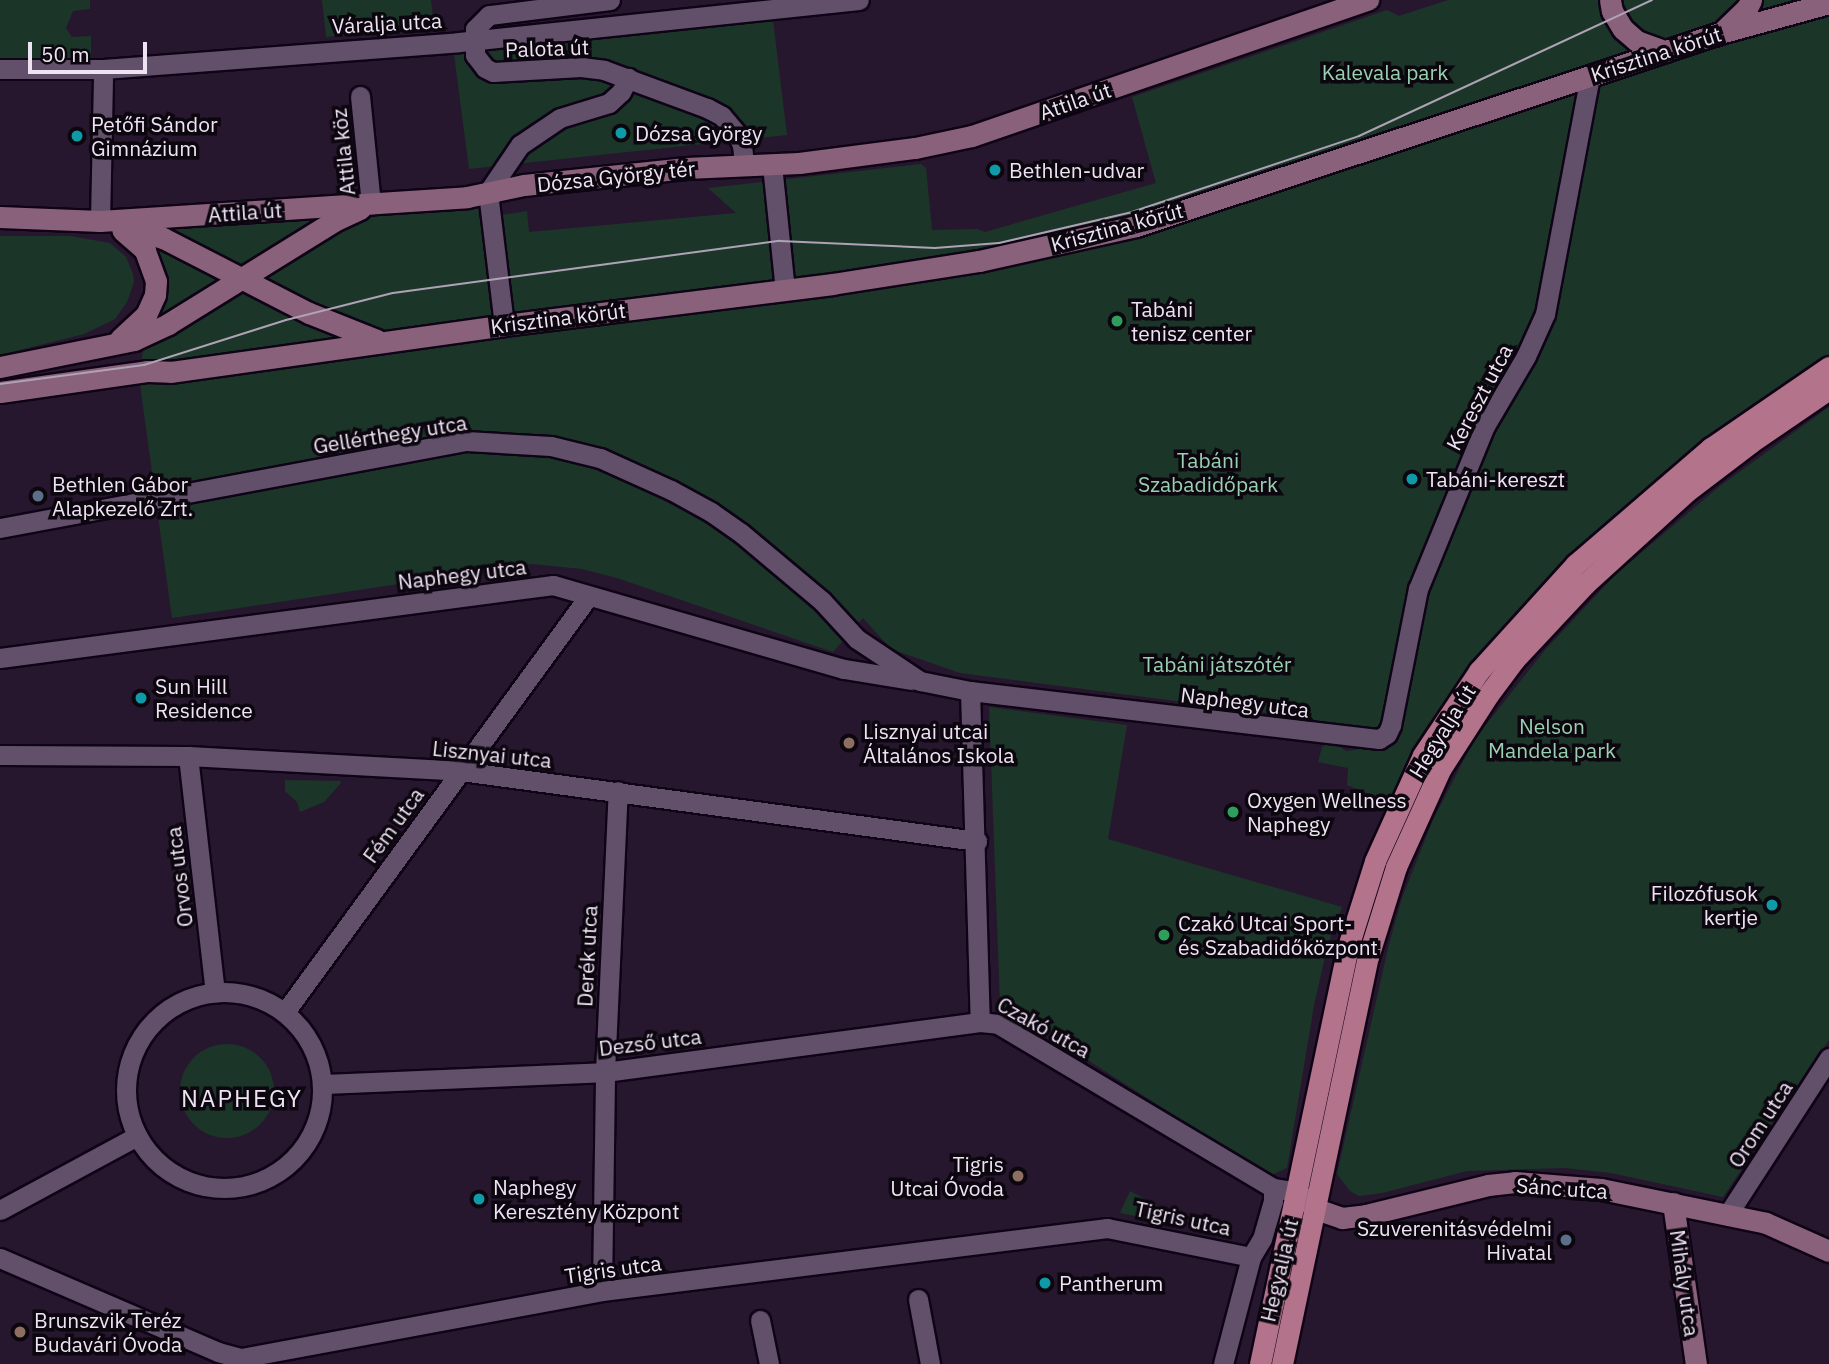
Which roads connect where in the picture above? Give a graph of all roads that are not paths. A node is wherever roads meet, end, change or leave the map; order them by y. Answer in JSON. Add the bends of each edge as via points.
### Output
{"nodes":[{"id":1,"x":610,"y":0,"type":"edge"},
{"id":2,"x":859,"y":0,"type":"edge"},
{"id":3,"x":1368,"y":0,"type":"edge"},
{"id":4,"x":1611,"y":0,"type":"edge"},
{"id":5,"x":1751,"y":0,"type":"edge"},
{"id":6,"x":1829,"y":3,"type":"edge"},
{"id":7,"x":1720,"y":33,"type":"junction"},
{"id":8,"x":474,"y":40,"type":"junction"},
{"id":9,"x":1665,"y":51,"type":"junction"},
{"id":10,"x":0,"y":69,"type":"edge"},
{"id":11,"x":1590,"y":76,"type":"junction"},
{"id":12,"x":628,"y":78,"type":"junction"},
{"id":13,"x":103,"y":79,"type":"dead end"},
{"id":14,"x":664,"y":91,"type":"junction"},
{"id":15,"x":360,"y":96,"type":"dead end"},
{"id":16,"x":609,"y":103,"type":"junction"},
{"id":17,"x":744,"y":165,"type":"junction"},
{"id":18,"x":772,"y":165,"type":"junction"},
{"id":19,"x":488,"y":192,"type":"junction"},
{"id":20,"x":371,"y":204,"type":"junction"},
{"id":21,"x":0,"y":217,"type":"edge"},
{"id":22,"x":100,"y":221,"type":"junction"},
{"id":23,"x":242,"y":279,"type":"junction"},
{"id":24,"x":785,"y":290,"type":"junction"},
{"id":25,"x":504,"y":324,"type":"junction"},
{"id":26,"x":379,"y":341,"type":"junction"},
{"id":27,"x":116,"y":344,"type":"junction"},
{"id":28,"x":0,"y":367,"type":"edge"},
{"id":29,"x":1829,"y":367,"type":"edge"},
{"id":30,"x":1829,"y":389,"type":"edge"},
{"id":31,"x":0,"y":392,"type":"edge"},
{"id":32,"x":0,"y":528,"type":"edge"},
{"id":33,"x":588,"y":597,"type":"junction"},
{"id":34,"x":0,"y":657,"type":"edge"},
{"id":35,"x":920,"y":681,"type":"junction"},
{"id":36,"x":970,"y":691,"type":"junction"},
{"id":37,"x":1387,"y":734,"type":"joint"},
{"id":38,"x":0,"y":755,"type":"edge"},
{"id":39,"x":188,"y":756,"type":"junction"},
{"id":40,"x":461,"y":771,"type":"junction"},
{"id":41,"x":618,"y":791,"type":"junction"},
{"id":42,"x":977,"y":841,"type":"junction"},
{"id":43,"x":215,"y":992,"type":"junction"},
{"id":44,"x":285,"y":1012,"type":"junction"},
{"id":45,"x":980,"y":1022,"type":"junction"},
{"id":46,"x":1829,"y":1058,"type":"edge"},
{"id":47,"x":605,"y":1072,"type":"junction"},
{"id":48,"x":322,"y":1084,"type":"junction"},
{"id":49,"x":137,"y":1136,"type":"junction"},
{"id":50,"x":1273,"y":1188,"type":"junction"},
{"id":51,"x":1297,"y":1192,"type":"junction"},
{"id":52,"x":1673,"y":1203,"type":"junction"},
{"id":53,"x":1316,"y":1209,"type":"junction"},
{"id":54,"x":0,"y":1210,"type":"edge"},
{"id":55,"x":1728,"y":1214,"type":"junction"},
{"id":56,"x":1829,"y":1251,"type":"edge"},
{"id":57,"x":1251,"y":1257,"type":"junction"},
{"id":58,"x":0,"y":1258,"type":"edge"},
{"id":59,"x":602,"y":1292,"type":"junction"},
{"id":60,"x":918,"y":1299,"type":"dead end"},
{"id":61,"x":760,"y":1320,"type":"dead end"},
{"id":62,"x":769,"y":1364,"type":"edge"},
{"id":63,"x":930,"y":1364,"type":"edge"},
{"id":64,"x":1223,"y":1364,"type":"edge"},
{"id":65,"x":1260,"y":1364,"type":"edge"},
{"id":66,"x":1282,"y":1364,"type":"edge"},
{"id":67,"x":1696,"y":1364,"type":"edge"}],
"edges":[{"from":1,"to":8,"type":"street","name":"Palota út","via":[[501,11],[480,22]]},
{"from":2,"to":8,"type":"street","name":"Váralja utca"},
{"from":3,"to":18,"type":"main road","name":"Attila út","via":[[972,136],[915,148]]},
{"from":4,"to":9,"type":"main road","via":[[1623,29],[1637,41]]},
{"from":5,"to":7,"type":"main road"},
{"from":6,"to":7,"type":"main road","name":"Krisztina körút"},
{"from":7,"to":9,"type":"main road","name":"Krisztina körút"},
{"from":8,"to":10,"type":"street","name":"Váralja utca","via":[[103,69]]},
{"from":8,"to":12,"type":"street","name":"Palota út","via":[[479,63],[493,72],[581,67]]},
{"from":9,"to":11,"type":"main road","name":"Krisztina körút"},
{"from":11,"to":24,"type":"main road","name":"Krisztina körút","via":[[1136,226],[979,261]]},
{"from":11,"to":37,"type":"street","name":"Kereszt utca","via":[[1545,314],[1527,356],[1485,426],[1418,589]]},
{"from":12,"to":14,"type":"street"},
{"from":12,"to":16,"type":"street"},
{"from":13,"to":22,"type":"street"},
{"from":14,"to":16,"type":"street","name":"Dózsa György tér"},
{"from":14,"to":17,"type":"street","via":[[722,116],[742,145]]},
{"from":15,"to":20,"type":"street","name":"Attila köz"},
{"from":16,"to":19,"type":"street","name":"Dózsa György tér","via":[[540,129],[520,145]]},
{"from":17,"to":18,"type":"main road","name":"Dózsa György tér"},
{"from":17,"to":19,"type":"main road","name":"Dózsa György tér","via":[[672,169]]},
{"from":18,"to":24,"type":"street"},
{"from":19,"to":20,"type":"main road","name":"Attila út"},
{"from":19,"to":25,"type":"street"},
{"from":20,"to":22,"type":"main road","name":"Attila út"},
{"from":20,"to":23,"type":"main road","via":[[334,221]]},
{"from":21,"to":22,"type":"main road","name":"Attila út"},
{"from":22,"to":23,"type":"main road","name":"Krisztina körút","via":[[163,238]]},
{"from":22,"to":27,"type":"main road","via":[[137,240],[150,259],[156,281],[146,316]]},
{"from":23,"to":26,"type":"main road","name":"Krisztina körút"},
{"from":23,"to":27,"type":"main road","via":[[168,324]]},
{"from":24,"to":25,"type":"main road","name":"Krisztina körút"},
{"from":25,"to":26,"type":"main road","name":"Krisztina körút"},
{"from":26,"to":31,"type":"main road","name":"Krisztina körút"},
{"from":27,"to":28,"type":"main road"},
{"from":29,"to":51,"type":"main road","name":"Hegyalja út","via":[[1711,448],[1614,528],[1504,640],[1450,713],[1398,806],[1359,905]]},
{"from":30,"to":53,"type":"main road","name":"Hegyalja út","via":[[1720,466],[1622,548],[1514,660],[1464,730],[1418,815],[1381,911]]},
{"from":32,"to":35,"type":"street","name":"Gellérthegy utca","via":[[467,441],[551,446],[600,458],[711,512],[812,592],[857,639]]},
{"from":33,"to":34,"type":"street","name":"Naphegy utca","via":[[553,585]]},
{"from":33,"to":35,"type":"street","name":"Naphegy utca","via":[[845,669]]},
{"from":33,"to":40,"type":"street","name":"Fém utca"},
{"from":35,"to":36,"type":"street","name":"Gellérthegy utca"},
{"from":36,"to":37,"type":"street","name":"Naphegy utca","via":[[1370,740]]},
{"from":36,"to":42,"type":"street","name":"Czakó utca"},
{"from":38,"to":39,"type":"street","name":"Lisznyai utca"},
{"from":39,"to":40,"type":"street","name":"Lisznyai utca"},
{"from":39,"to":43,"type":"street","name":"Orvos utca"},
{"from":40,"to":41,"type":"street","name":"Lisznyai utca"},
{"from":40,"to":44,"type":"street","name":"Fém utca"},
{"from":41,"to":42,"type":"street","name":"Lisznyai utca"},
{"from":41,"to":47,"type":"street","name":"Derék utca"},
{"from":42,"to":45,"type":"street","name":"Czakó utca"},
{"from":43,"to":44,"type":"street","via":[[252,995]]},
{"from":43,"to":49,"type":"street","via":[[172,1007],[138,1041],[126,1079],[126,1098]]},
{"from":44,"to":48,"type":"street","via":[[315,1052]]},
{"from":45,"to":47,"type":"street","name":"Dezső utca"},
{"from":45,"to":50,"type":"street","name":"Czakó utca","via":[[998,1024]]},
{"from":46,"to":55,"type":"street","name":"Orom utca"},
{"from":47,"to":48,"type":"street","name":"Dezső utca"},
{"from":47,"to":59,"type":"street","name":"Derék utca"},
{"from":48,"to":49,"type":"street","via":[[320,1109],[305,1143],[280,1170],[257,1182],[233,1188],[195,1184],[161,1166]]},
{"from":49,"to":54,"type":"street"},
{"from":50,"to":51,"type":"street","name":"Czakó utca"},
{"from":50,"to":57,"type":"street","via":[[1262,1239]]},
{"from":51,"to":53,"type":"main road","name":"Sánc utca"},
{"from":51,"to":65,"type":"main road","name":"Hegyalja út"},
{"from":52,"to":53,"type":"main road","name":"Sánc utca","via":[[1601,1189],[1515,1182],[1366,1215],[1332,1217]]},
{"from":52,"to":55,"type":"main road","name":"Sánc utca"},
{"from":52,"to":67,"type":"main road","name":"Mihály utca"},
{"from":53,"to":66,"type":"main road","name":"Hegyalja út"},
{"from":55,"to":56,"type":"main road","name":"Sánc utca","via":[[1788,1230]]},
{"from":57,"to":59,"type":"street","name":"Tigris utca","via":[[1107,1228]]},
{"from":57,"to":64,"type":"street"},
{"from":58,"to":59,"type":"street","name":"Tigris utca","via":[[241,1358]]},
{"from":60,"to":63,"type":"street"},
{"from":61,"to":62,"type":"street"}]}
